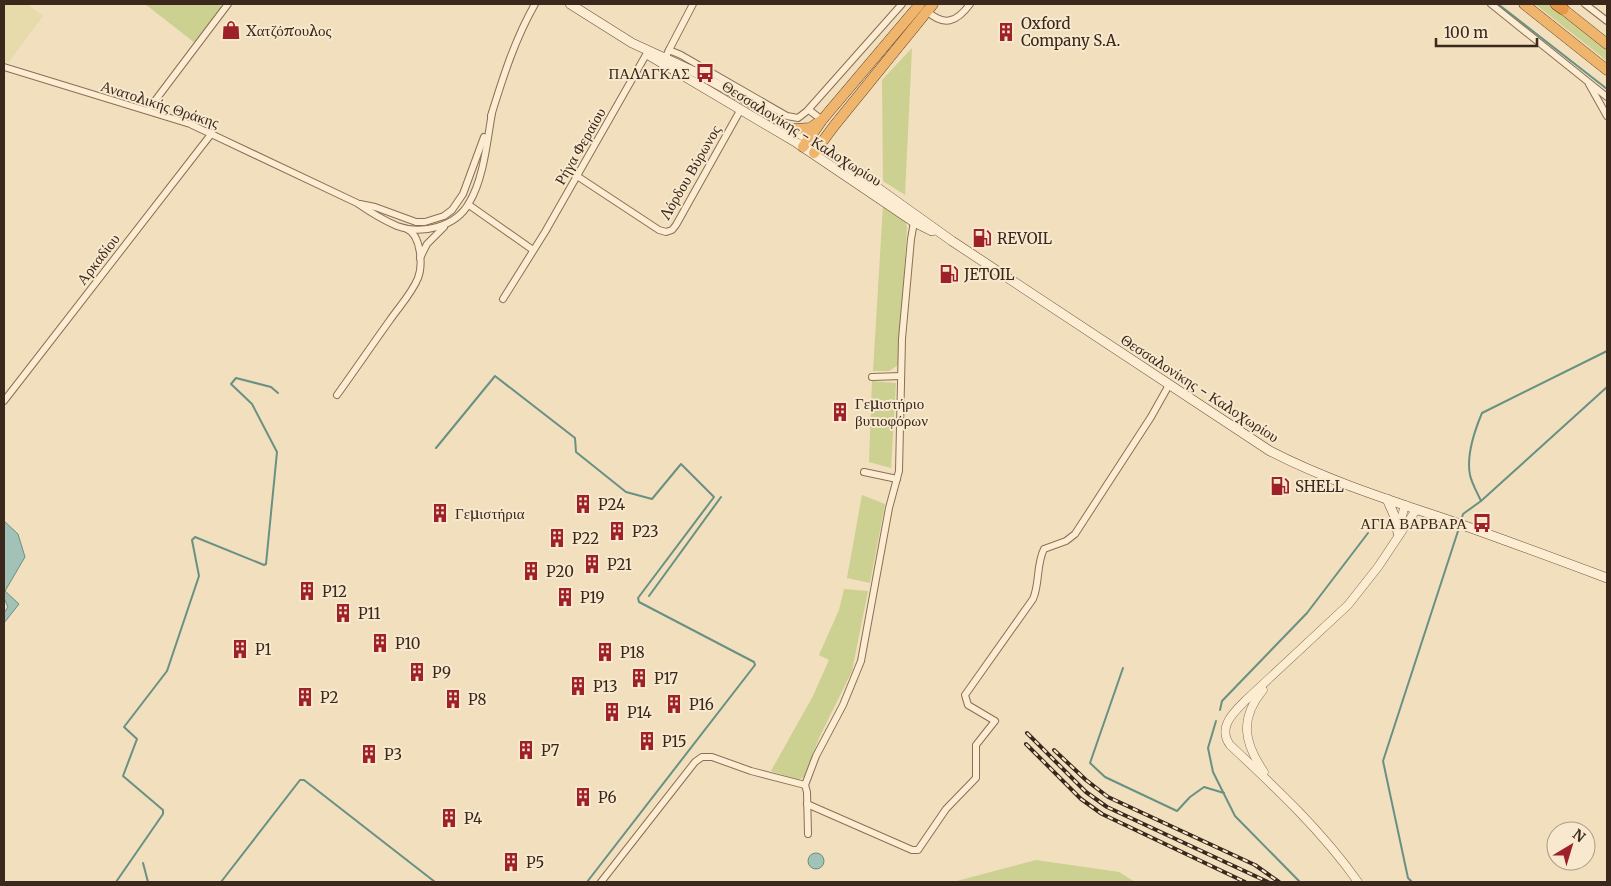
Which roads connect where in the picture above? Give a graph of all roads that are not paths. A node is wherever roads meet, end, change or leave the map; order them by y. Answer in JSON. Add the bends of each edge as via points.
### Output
{"nodes":[{"id":1,"x":228,"y":4,"type":"edge"},
{"id":2,"x":535,"y":4,"type":"edge"},
{"id":3,"x":570,"y":4,"type":"edge"},
{"id":4,"x":693,"y":4,"type":"edge"},
{"id":5,"x":902,"y":4,"type":"edge"},
{"id":6,"x":970,"y":4,"type":"edge"},
{"id":7,"x":1491,"y":4,"type":"edge"},
{"id":8,"x":1524,"y":4,"type":"edge"},
{"id":9,"x":1585,"y":4,"type":"edge"},
{"id":10,"x":927,"y":6,"type":"edge"},
{"id":11,"x":1559,"y":6,"type":"edge"},
{"id":12,"x":1607,"y":21,"type":"edge"},
{"id":13,"x":1607,"y":44,"type":"edge"},
{"id":14,"x":638,"y":46,"type":"junction"},
{"id":15,"x":647,"y":53,"type":"junction"},
{"id":16,"x":666,"y":57,"type":"junction"},
{"id":17,"x":4,"y":67,"type":"edge"},
{"id":18,"x":1607,"y":70,"type":"edge"},
{"id":19,"x":1588,"y":81,"type":"junction"},
{"id":20,"x":1607,"y":96,"type":"edge"},
{"id":21,"x":741,"y":109,"type":"junction"},
{"id":22,"x":148,"y":110,"type":"junction"},
{"id":23,"x":809,"y":110,"type":"junction"},
{"id":24,"x":492,"y":113,"type":"junction"},
{"id":25,"x":1607,"y":116,"type":"edge"},
{"id":26,"x":822,"y":120,"type":"junction"},
{"id":27,"x":794,"y":129,"type":"junction"},
{"id":28,"x":212,"y":133,"type":"junction"},
{"id":29,"x":806,"y":143,"type":"junction"},
{"id":30,"x":816,"y":149,"type":"junction"},
{"id":31,"x":577,"y":176,"type":"junction"},
{"id":32,"x":357,"y":203,"type":"junction"},
{"id":33,"x":469,"y":205,"type":"junction"},
{"id":34,"x":432,"y":220,"type":"junction"},
{"id":35,"x":911,"y":220,"type":"junction"},
{"id":36,"x":416,"y":222,"type":"junction"},
{"id":37,"x":449,"y":223,"type":"junction"},
{"id":38,"x":399,"y":226,"type":"junction"},
{"id":39,"x":423,"y":229,"type":"junction"},
{"id":40,"x":952,"y":241,"type":"junction"},
{"id":41,"x":418,"y":244,"type":"junction"},
{"id":42,"x":427,"y":244,"type":"junction"},
{"id":43,"x":533,"y":250,"type":"junction"},
{"id":44,"x":419,"y":260,"type":"junction"},
{"id":45,"x":503,"y":299,"type":"dead end"},
{"id":46,"x":901,"y":376,"type":"junction"},
{"id":47,"x":872,"y":377,"type":"dead end"},
{"id":48,"x":1169,"y":385,"type":"junction"},
{"id":49,"x":337,"y":395,"type":"dead end"},
{"id":50,"x":4,"y":402,"type":"edge"},
{"id":51,"x":864,"y":472,"type":"dead end"},
{"id":52,"x":897,"y":479,"type":"junction"},
{"id":53,"x":1387,"y":499,"type":"junction"},
{"id":54,"x":1405,"y":505,"type":"junction"},
{"id":55,"x":1416,"y":510,"type":"junction"},
{"id":56,"x":1397,"y":536,"type":"junction"},
{"id":57,"x":1607,"y":578,"type":"edge"},
{"id":58,"x":1271,"y":677,"type":"junction"},
{"id":59,"x":805,"y":785,"type":"junction"},
{"id":60,"x":1274,"y":786,"type":"junction"},
{"id":61,"x":807,"y":804,"type":"junction"},
{"id":62,"x":808,"y":834,"type":"dead end"},
{"id":63,"x":601,"y":882,"type":"edge"},
{"id":64,"x":1358,"y":882,"type":"edge"}],
"edges":[{"from":1,"to":22,"type":"street"},
{"from":2,"to":24,"type":"street","name":"Ανατολικής Θράκης","via":[[507,65]]},
{"from":3,"to":14,"type":"main road"},
{"from":4,"to":16,"type":"street"},
{"from":5,"to":23,"type":"street"},
{"from":6,"to":10,"type":"street","via":[[961,15],[947,21],[941,21]]},
{"from":7,"to":19,"type":"street"},
{"from":8,"to":18,"type":"highway"},
{"from":9,"to":12,"type":"street"},
{"from":10,"to":26,"type":"highway"},
{"from":10,"to":30,"type":"highway"},
{"from":11,"to":13,"type":"highway"},
{"from":14,"to":15,"type":"main road","name":"Θεσσαλονίκης - Καλοχωρίου"},
{"from":14,"to":16,"type":"main road"},
{"from":15,"to":16,"type":"main road","name":"Θεσσαλονίκης - Καλοχωρίου"},
{"from":15,"to":31,"type":"street","name":"Ρήγα Φεραίου"},
{"from":16,"to":21,"type":"main road","name":"Θεσσαλονίκης - Καλοχωρίου"},
{"from":16,"to":23,"type":"street","via":[[725,79],[787,116],[798,118]]},
{"from":16,"to":27,"type":"main road","name":"Θεσσαλονίκης - Καλοχωρίου"},
{"from":17,"to":22,"type":"street","name":"Ανατολικής Θράκης"},
{"from":19,"to":20,"type":"street"},
{"from":19,"to":25,"type":"street"},
{"from":21,"to":29,"type":"main road","name":"Θεσσαλονίκης - Καλοχωρίου"},
{"from":21,"to":31,"type":"street","name":"Λόρδου Βύρωνος","via":[[672,230],[666,232]]},
{"from":22,"to":28,"type":"street","name":"Ανατολικής Θράκης"},
{"from":23,"to":26,"type":"street"},
{"from":24,"to":33,"type":"street","name":"Ανατολικής Θράκης","via":[[477,187]]},
{"from":24,"to":34,"type":"street","name":"Ανατολικής Θράκης","via":[[463,194],[452,210]]},
{"from":26,"to":27,"type":"highway","via":[[810,128]]},
{"from":26,"to":29,"type":"highway"},
{"from":27,"to":29,"type":"main road","name":"Θεσσαλονίκης - Καλοχωρίου"},
{"from":28,"to":32,"type":"street","name":"Ανατολικής Θράκης"},
{"from":28,"to":50,"type":"street","name":"Αρκαδίου"},
{"from":29,"to":30,"type":"main road","name":"Θεσσαλονίκης - Καλοχωρίου"},
{"from":30,"to":35,"type":"main road","name":"Θεσσαλονίκης - Καλοχωρίου"},
{"from":30,"to":40,"type":"main road","name":"Θεσσαλονίκης - Καλοχωρίου","via":[[882,190]]},
{"from":31,"to":43,"type":"street","name":"Ρήγα Φεραίου"},
{"from":32,"to":36,"type":"street","name":"Ανατολικής Θράκης"},
{"from":32,"to":38,"type":"street","name":"Ανατολικής Θράκης"},
{"from":33,"to":37,"type":"street","name":"Ανατολικής Θράκης"},
{"from":33,"to":43,"type":"street"},
{"from":34,"to":36,"type":"street","name":"Ανατολικής Θράκης"},
{"from":34,"to":39,"type":"street"},
{"from":35,"to":40,"type":"main road","name":"Θεσσαλονίκης - Καλοχωρίου"},
{"from":35,"to":46,"type":"street"},
{"from":36,"to":39,"type":"street"},
{"from":37,"to":39,"type":"street","name":"Ανατολικής Θράκης"},
{"from":37,"to":42,"type":"street"},
{"from":38,"to":39,"type":"street","name":"Ανατολικής Θράκης"},
{"from":38,"to":41,"type":"street","via":[[410,230]]},
{"from":39,"to":41,"type":"street"},
{"from":39,"to":42,"type":"street"},
{"from":40,"to":48,"type":"main road","name":"Θεσσαλονίκης - Καλοχωρίου"},
{"from":41,"to":44,"type":"street"},
{"from":42,"to":44,"type":"street"},
{"from":43,"to":45,"type":"street","name":"Ρήγα Φεραίου"},
{"from":44,"to":49,"type":"street","via":[[418,277],[413,286]]},
{"from":46,"to":47,"type":"street"},
{"from":46,"to":52,"type":"street"},
{"from":48,"to":53,"type":"main road","name":"Θεσσαλονίκης - Καλοχωρίου","via":[[1270,451]]},
{"from":48,"to":61,"type":"street","via":[[1075,534],[1044,549],[1040,556],[1038,589],[1033,599],[965,695],[968,705],[994,721],[976,745],[976,778],[946,809],[918,850]]},
{"from":51,"to":52,"type":"street"},
{"from":52,"to":59,"type":"street","via":[[861,661]]},
{"from":53,"to":54,"type":"main road","name":"Θεσσαλονίκης - Καλοχωρίου"},
{"from":53,"to":56,"type":"main road","via":[[1396,517]]},
{"from":54,"to":55,"type":"main road","name":"Θεσσαλονίκης - Καλοχωρίου"},
{"from":54,"to":56,"type":"street"},
{"from":55,"to":56,"type":"street"},
{"from":55,"to":57,"type":"main road","name":"Θεσσαλονίκης - Καλοχωρίου"},
{"from":56,"to":58,"type":"street","via":[[1348,605]]},
{"from":58,"to":60,"type":"street","via":[[1251,708],[1247,734],[1255,756]]},
{"from":58,"to":60,"type":"street","via":[[1231,716],[1225,735],[1230,745]]},
{"from":59,"to":61,"type":"street"},
{"from":59,"to":63,"type":"street","via":[[712,757],[702,757]]},
{"from":60,"to":64,"type":"street","via":[[1324,838]]},
{"from":61,"to":62,"type":"street"}]}
